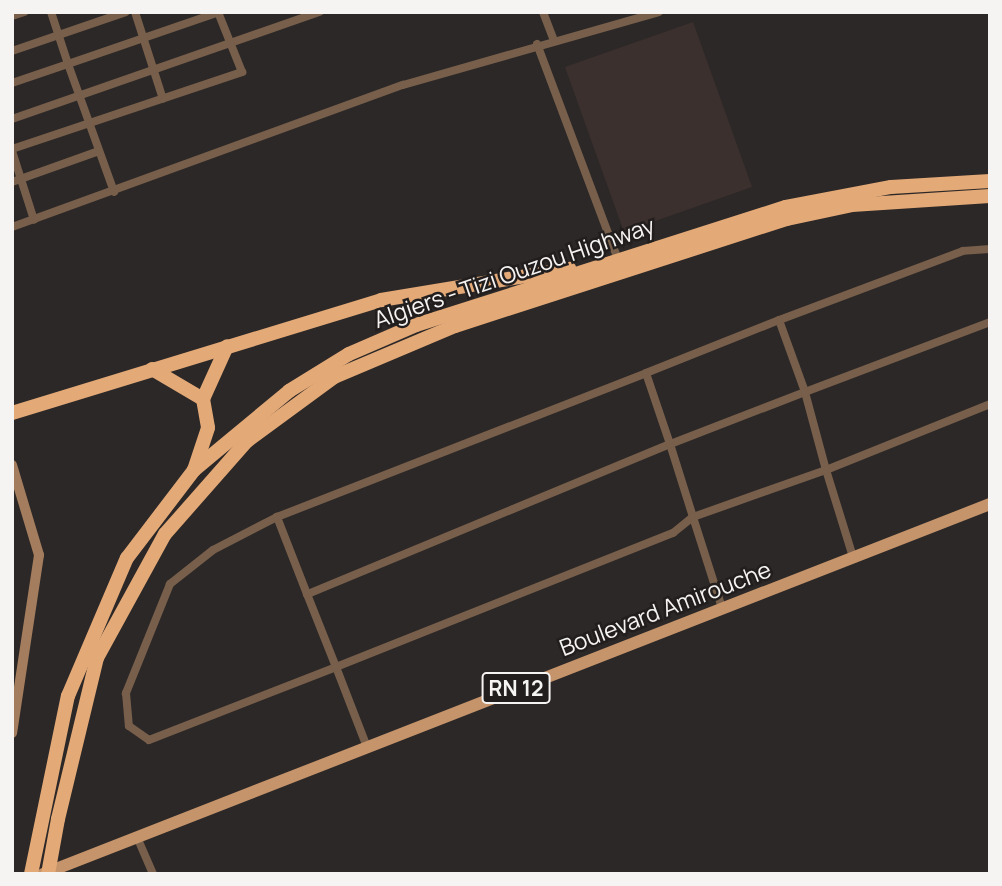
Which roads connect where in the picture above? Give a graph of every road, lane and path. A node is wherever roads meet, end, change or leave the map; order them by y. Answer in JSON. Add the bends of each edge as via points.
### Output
{"nodes":[{"id":1,"x":24,"y":12,"type":"edge"},
{"id":2,"x":51,"y":12,"type":"edge"},
{"id":3,"x":126,"y":12,"type":"edge"},
{"id":4,"x":135,"y":12,"type":"edge"},
{"id":5,"x":218,"y":12,"type":"edge"},
{"id":6,"x":320,"y":12,"type":"edge"},
{"id":7,"x":543,"y":12,"type":"edge"},
{"id":8,"x":659,"y":12,"type":"edge"},
{"id":9,"x":309,"y":14,"type":"edge"},
{"id":10,"x":12,"y":16,"type":"edge"},
{"id":11,"x":142,"y":35,"type":"junction"},
{"id":12,"x":58,"y":36,"type":"junction"},
{"id":13,"x":554,"y":40,"type":"junction"},
{"id":14,"x":231,"y":41,"type":"junction"},
{"id":15,"x":537,"y":44,"type":"junction"},
{"id":16,"x":12,"y":51,"type":"edge"},
{"id":17,"x":68,"y":64,"type":"junction"},
{"id":18,"x":153,"y":67,"type":"junction"},
{"id":19,"x":12,"y":83,"type":"edge"},
{"id":20,"x":78,"y":93,"type":"junction"},
{"id":21,"x":163,"y":99,"type":"junction"},
{"id":22,"x":12,"y":119,"type":"edge"},
{"id":23,"x":89,"y":122,"type":"junction"},
{"id":24,"x":12,"y":150,"type":"edge"},
{"id":25,"x":99,"y":151,"type":"junction"},
{"id":26,"x":17,"y":181,"type":"edge"},
{"id":27,"x":990,"y":181,"type":"edge"},
{"id":28,"x":114,"y":192,"type":"junction"},
{"id":29,"x":990,"y":195,"type":"edge"},
{"id":30,"x":34,"y":219,"type":"junction"},
{"id":31,"x":12,"y":227,"type":"edge"},
{"id":32,"x":990,"y":249,"type":"edge"},
{"id":33,"x":618,"y":260,"type":"junction"},
{"id":34,"x":592,"y":268,"type":"junction"},
{"id":35,"x":779,"y":320,"type":"junction"},
{"id":36,"x":990,"y":322,"type":"edge"},
{"id":37,"x":227,"y":346,"type":"junction"},
{"id":38,"x":152,"y":369,"type":"junction"},
{"id":39,"x":646,"y":373,"type":"junction"},
{"id":40,"x":805,"y":392,"type":"junction"},
{"id":41,"x":203,"y":399,"type":"junction"},
{"id":42,"x":990,"y":404,"type":"edge"},
{"id":43,"x":12,"y":413,"type":"edge"},
{"id":44,"x":670,"y":444,"type":"junction"},
{"id":45,"x":12,"y":465,"type":"edge"},
{"id":46,"x":194,"y":470,"type":"junction"},
{"id":47,"x":826,"y":470,"type":"junction"},
{"id":48,"x":990,"y":504,"type":"edge"},
{"id":49,"x":277,"y":517,"type":"junction"},
{"id":50,"x":693,"y":517,"type":"junction"},
{"id":51,"x":853,"y":557,"type":"junction"},
{"id":52,"x":307,"y":594,"type":"junction"},
{"id":53,"x":722,"y":608,"type":"junction"},
{"id":54,"x":335,"y":667,"type":"junction"},
{"id":55,"x":12,"y":733,"type":"edge"},
{"id":56,"x":367,"y":747,"type":"junction"},
{"id":57,"x":51,"y":816,"type":"junction"},
{"id":58,"x":137,"y":837,"type":"junction"},
{"id":59,"x":32,"y":874,"type":"edge"},
{"id":60,"x":45,"y":874,"type":"edge"},
{"id":61,"x":153,"y":874,"type":"edge"}],
"edges":[{"from":1,"to":10,"type":"street"},
{"from":2,"to":12,"type":"street"},
{"from":3,"to":12,"type":"street"},
{"from":4,"to":11,"type":"street"},
{"from":5,"to":11,"type":"street"},
{"from":5,"to":14,"type":"street"},
{"from":6,"to":9,"type":"street"},
{"from":7,"to":13,"type":"street"},
{"from":8,"to":13,"type":"street"},
{"from":9,"to":14,"type":"street"},
{"from":11,"to":17,"type":"street"},
{"from":11,"to":18,"type":"street"},
{"from":12,"to":16,"type":"street"},
{"from":12,"to":17,"type":"street"},
{"from":13,"to":15,"type":"street"},
{"from":14,"to":18,"type":"street"},
{"from":14,"to":21,"type":"street","via":[[242,72]]},
{"from":15,"to":28,"type":"street","via":[[270,131]]},
{"from":15,"to":33,"type":"street"},
{"from":17,"to":19,"type":"street"},
{"from":17,"to":20,"type":"street"},
{"from":18,"to":20,"type":"street"},
{"from":18,"to":21,"type":"street"},
{"from":20,"to":22,"type":"street"},
{"from":20,"to":23,"type":"street"},
{"from":21,"to":23,"type":"street"},
{"from":23,"to":24,"type":"street"},
{"from":23,"to":25,"type":"street"},
{"from":24,"to":26,"type":"street"},
{"from":25,"to":26,"type":"street"},
{"from":25,"to":28,"type":"street"},
{"from":26,"to":30,"type":"street"},
{"from":27,"to":33,"type":"highway","name":"Algiers - Tizi Ouzou Highway","via":[[932,182],[810,202]]},
{"from":28,"to":30,"type":"street"},
{"from":29,"to":57,"type":"highway","name":"Algiers - Tizi Ouzou Highway","via":[[879,202],[787,219],[454,326],[334,377],[247,441],[164,534],[97,658]]},
{"from":30,"to":31,"type":"street"},
{"from":32,"to":35,"type":"street","via":[[963,251]]},
{"from":33,"to":34,"type":"highway","name":"Algiers - Tizi Ouzou Highway"},
{"from":34,"to":37,"type":"highway","via":[[381,300]]},
{"from":34,"to":46,"type":"highway","name":"Algiers - Tizi Ouzou Highway","via":[[463,308],[349,354],[289,391]]},
{"from":35,"to":39,"type":"street"},
{"from":35,"to":40,"type":"street"},
{"from":36,"to":40,"type":"street"},
{"from":37,"to":38,"type":"highway"},
{"from":37,"to":41,"type":"highway"},
{"from":38,"to":41,"type":"highway"},
{"from":38,"to":43,"type":"highway"},
{"from":39,"to":44,"type":"street"},
{"from":39,"to":49,"type":"street"},
{"from":40,"to":44,"type":"street"},
{"from":40,"to":47,"type":"street"},
{"from":41,"to":46,"type":"highway","via":[[208,428]]},
{"from":42,"to":47,"type":"street"},
{"from":44,"to":50,"type":"street"},
{"from":44,"to":52,"type":"street"},
{"from":45,"to":55,"type":"street","via":[[39,555]]},
{"from":46,"to":57,"type":"highway","name":"Algiers - Tizi Ouzou Highway","via":[[127,558],[87,641]]},
{"from":47,"to":50,"type":"street"},
{"from":47,"to":51,"type":"street"},
{"from":48,"to":51,"type":"main road","name":"Boulevard Amirouche","number":"RN 12"},
{"from":49,"to":52,"type":"street"},
{"from":49,"to":54,"type":"street","via":[[213,550],[170,584],[126,693],[129,726],[149,740]]},
{"from":50,"to":53,"type":"street"},
{"from":50,"to":54,"type":"street","via":[[673,533]]},
{"from":51,"to":53,"type":"main road","name":"Boulevard Amirouche","number":"RN 12"},
{"from":52,"to":54,"type":"street"},
{"from":53,"to":56,"type":"main road","name":"Boulevard Amirouche","number":"RN 12"},
{"from":54,"to":56,"type":"street"},
{"from":56,"to":58,"type":"main road","name":"Boulevard Amirouche","number":"RN 12"},
{"from":57,"to":59,"type":"highway","name":"Algiers - Tizi Ouzou Highway"},
{"from":57,"to":60,"type":"highway","name":"Algiers - Tizi Ouzou Highway","bridge":true},
{"from":58,"to":60,"type":"main road","name":"Boulevard Amirouche","number":"RN 12"},
{"from":58,"to":61,"type":"street"}]}
